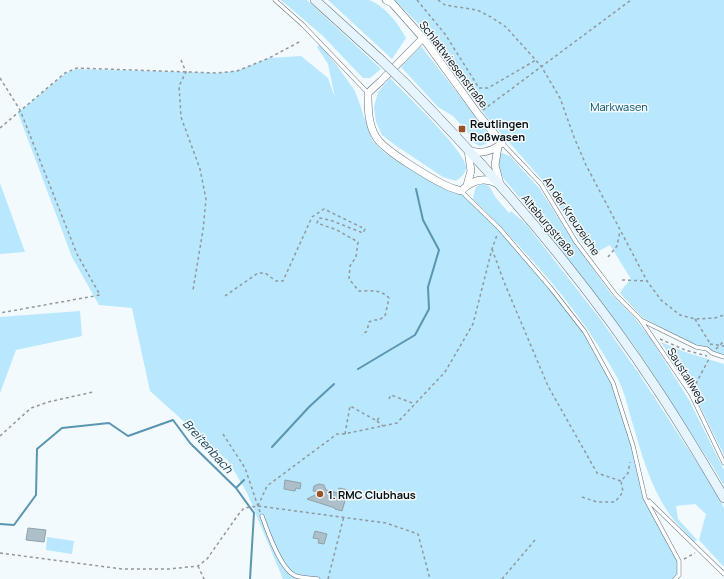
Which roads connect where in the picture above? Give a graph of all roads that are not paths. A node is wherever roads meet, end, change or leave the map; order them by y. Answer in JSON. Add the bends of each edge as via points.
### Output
{"nodes":[{"id":1,"x":275,"y":0,"type":"edge"},
{"id":2,"x":315,"y":0,"type":"edge"},
{"id":3,"x":386,"y":0,"type":"edge"},
{"id":4,"x":423,"y":38,"type":"junction"},
{"id":5,"x":368,"y":93,"type":"junction"},
{"id":6,"x":500,"y":145,"type":"junction"},
{"id":7,"x":468,"y":150,"type":"junction"},
{"id":8,"x":467,"y":185,"type":"junction"},
{"id":9,"x":501,"y":186,"type":"junction"},
{"id":10,"x":461,"y":191,"type":"junction"},
{"id":11,"x":640,"y":319,"type":"junction"},
{"id":12,"x":724,"y":357,"type":"edge"},
{"id":13,"x":724,"y":464,"type":"edge"},
{"id":14,"x":645,"y":498,"type":"junction"},
{"id":15,"x":724,"y":498,"type":"edge"},
{"id":16,"x":262,"y":516,"type":"dead end"},
{"id":17,"x":724,"y":574,"type":"edge"},
{"id":18,"x":318,"y":579,"type":"edge"},
{"id":19,"x":675,"y":579,"type":"edge"}],
"edges":[{"from":1,"to":5,"type":"lane","via":[[303,25]]},
{"from":2,"to":7,"type":"main road","name":"Alteburgstraße","bridge":true,"via":[[404,82]]},
{"from":3,"to":4,"type":"street","name":"Schlattwiesenstraße","via":[[392,3]]},
{"from":4,"to":5,"type":"street"},
{"from":4,"to":6,"type":"street","name":"Schlattwiesenstraße"},
{"from":5,"to":10,"type":"street","via":[[371,124],[377,139],[410,164],[447,186]]},
{"from":6,"to":7,"type":"street","via":[[482,153]]},
{"from":6,"to":9,"type":"street","via":[[495,165]]},
{"from":6,"to":11,"type":"lane","name":"An der Kreuzeiche","via":[[541,184],[576,242],[616,294]]},
{"from":7,"to":8,"type":"street","via":[[471,167]]},
{"from":7,"to":9,"type":"main road","name":"Alteburgstraße"},
{"from":8,"to":9,"type":"street","via":[[484,179]]},
{"from":8,"to":10,"type":"street"},
{"from":9,"to":15,"type":"main road","name":"Alteburgstraße","via":[[553,248],[622,339],[659,392]]},
{"from":10,"to":14,"type":"lane","via":[[500,229],[585,332],[613,383],[633,446]]},
{"from":11,"to":12,"type":"lane","via":[[696,347]]},
{"from":11,"to":13,"type":"lane","name":"Saustallweg","via":[[691,394]]},
{"from":14,"to":17,"type":"lane"},
{"from":14,"to":19,"type":"lane","via":[[679,562],[679,575]]},
{"from":16,"to":18,"type":"lane","via":[[284,566],[294,576]]}]}
